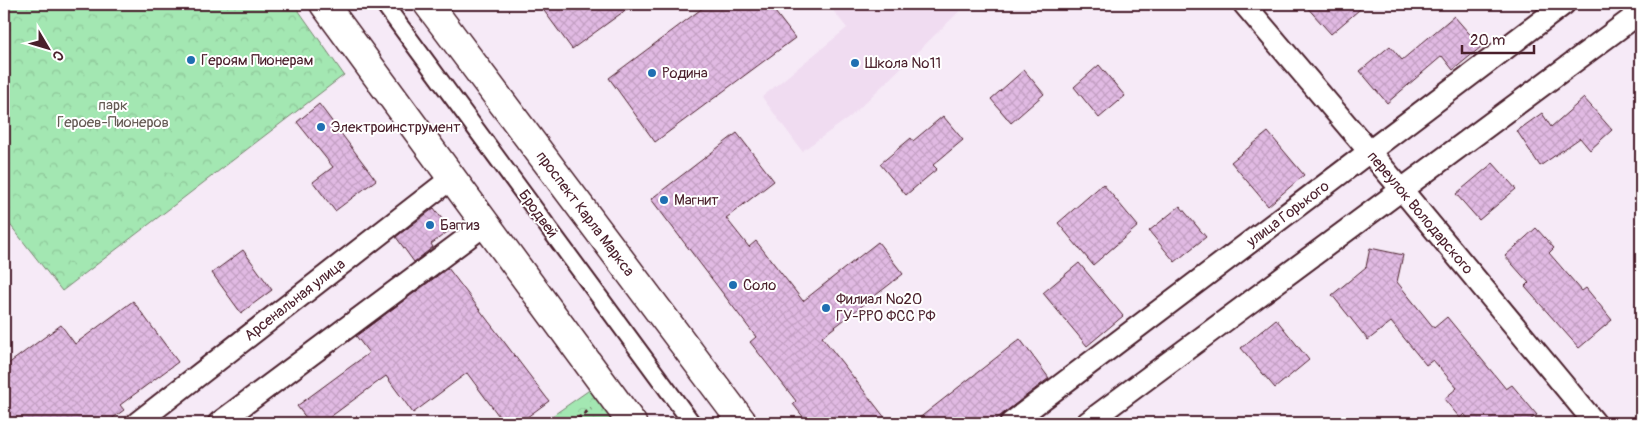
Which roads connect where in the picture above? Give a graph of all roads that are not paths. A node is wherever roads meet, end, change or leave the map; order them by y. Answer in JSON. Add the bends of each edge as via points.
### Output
{"nodes":[{"id":1,"x":324,"y":4,"type":"edge"},
{"id":2,"x":384,"y":4,"type":"edge"},
{"id":3,"x":428,"y":4,"type":"edge"},
{"id":4,"x":1244,"y":4,"type":"edge"},
{"id":5,"x":1564,"y":4,"type":"edge"},
{"id":6,"x":1641,"y":12,"type":"edge"},
{"id":7,"x":1370,"y":153,"type":"junction"},
{"id":8,"x":453,"y":177,"type":"junction"},
{"id":9,"x":1402,"y":190,"type":"junction"},
{"id":10,"x":487,"y":223,"type":"junction"},
{"id":11,"x":137,"y":423,"type":"edge"},
{"id":12,"x":219,"y":423,"type":"edge"},
{"id":13,"x":632,"y":423,"type":"edge"},
{"id":14,"x":692,"y":423,"type":"edge"},
{"id":15,"x":743,"y":423,"type":"edge"},
{"id":16,"x":1011,"y":423,"type":"edge"},
{"id":17,"x":1087,"y":423,"type":"edge"},
{"id":18,"x":1595,"y":423,"type":"edge"}],
"edges":[{"from":1,"to":8,"type":"street"},
{"from":2,"to":14,"type":"street","name":"Бродвей"},
{"from":3,"to":15,"type":"street","name":"проспект Карла Маркса"},
{"from":4,"to":7,"type":"street","name":"переулок Володарского"},
{"from":5,"to":7,"type":"street","name":"улица Горького"},
{"from":6,"to":9,"type":"street"},
{"from":7,"to":9,"type":"street","name":"переулок Володарского"},
{"from":7,"to":16,"type":"street","name":"улица Горького"},
{"from":8,"to":10,"type":"street"},
{"from":8,"to":11,"type":"street","name":"Арсенальная улица"},
{"from":9,"to":17,"type":"street"},
{"from":9,"to":18,"type":"street","name":"переулок Володарского"},
{"from":10,"to":12,"type":"street"},
{"from":10,"to":13,"type":"street"}]}
